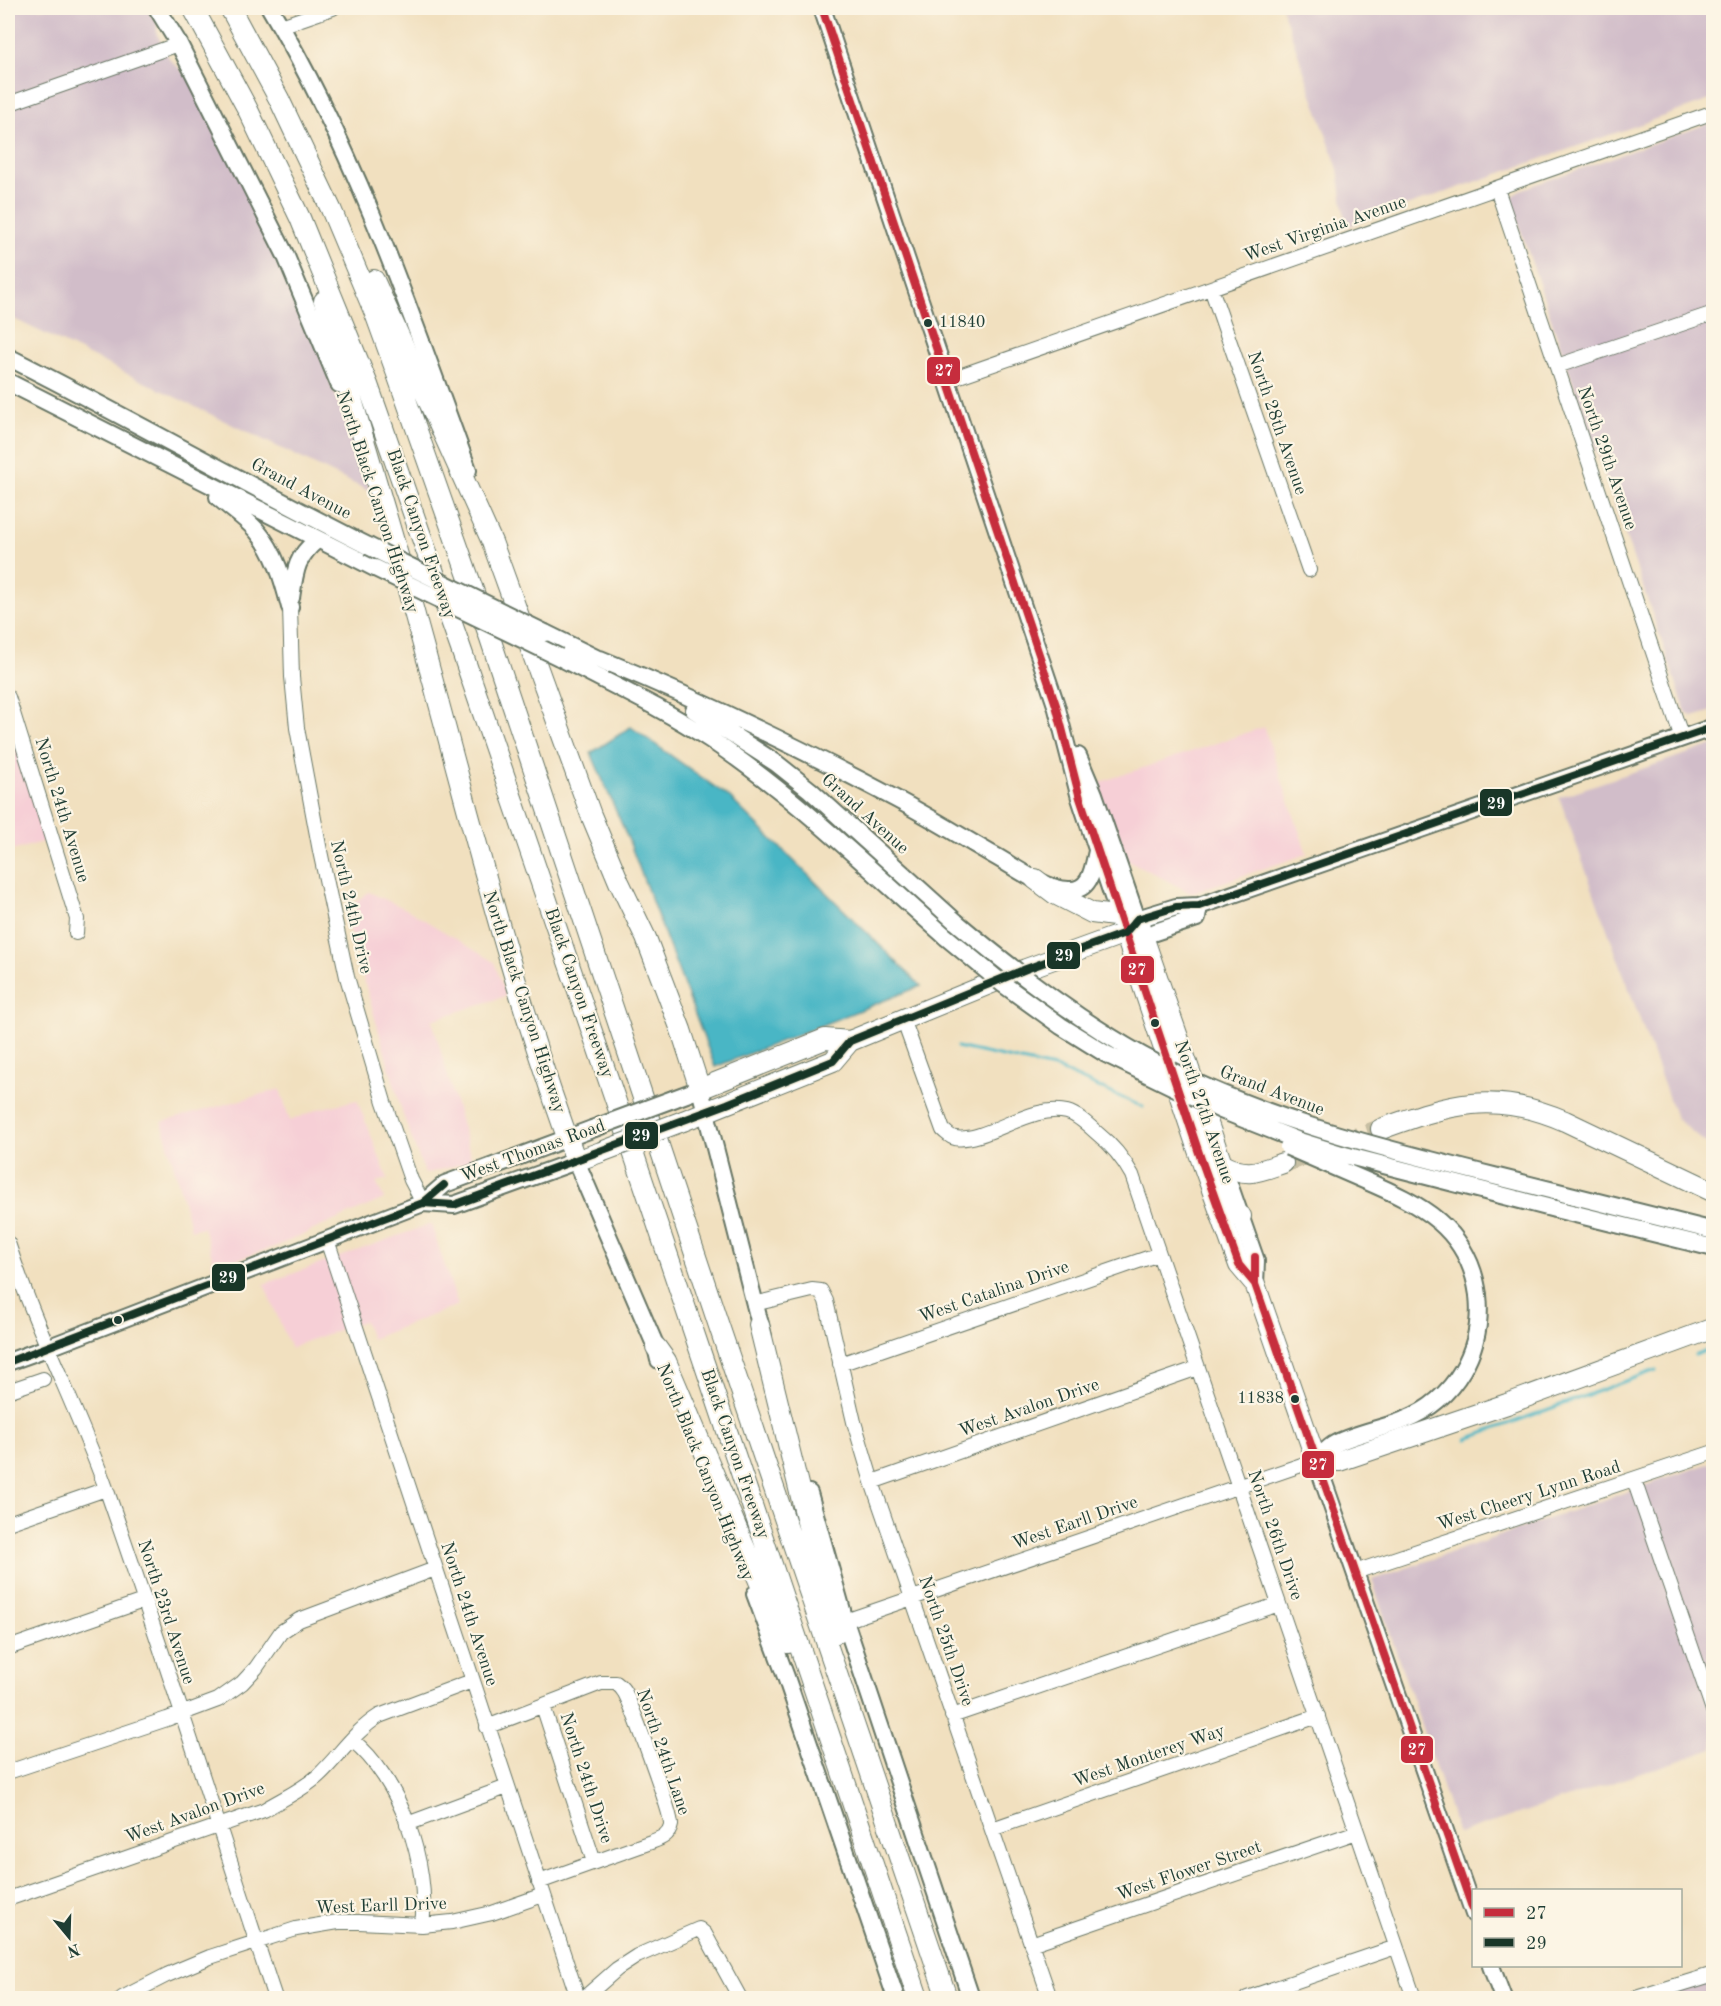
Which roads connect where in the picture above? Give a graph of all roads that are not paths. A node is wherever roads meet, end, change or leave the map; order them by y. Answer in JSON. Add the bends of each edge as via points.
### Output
{"nodes":[{"id":1,"x":157,"y":8,"type":"edge"},
{"id":2,"x":193,"y":8,"type":"edge"},
{"id":3,"x":206,"y":8,"type":"edge"},
{"id":4,"x":230,"y":8,"type":"edge"},
{"id":5,"x":270,"y":8,"type":"edge"},
{"id":6,"x":333,"y":8,"type":"edge"},
{"id":7,"x":822,"y":8,"type":"edge"},
{"id":8,"x":281,"y":26,"type":"junction"},
{"id":9,"x":179,"y":44,"type":"junction"},
{"id":10,"x":8,"y":104,"type":"edge"},
{"id":11,"x":1713,"y":112,"type":"edge"},
{"id":12,"x":313,"y":170,"type":"junction"},
{"id":13,"x":1497,"y":189,"type":"junction"},
{"id":14,"x":300,"y":218,"type":"junction"},
{"id":15,"x":1210,"y":288,"type":"junction"},
{"id":16,"x":1713,"y":313,"type":"edge"},
{"id":17,"x":8,"y":357,"type":"edge"},
{"id":18,"x":1557,"y":366,"type":"junction"},
{"id":19,"x":948,"y":380,"type":"junction"},
{"id":20,"x":8,"y":382,"type":"edge"},
{"id":21,"x":198,"y":479,"type":"junction"},
{"id":22,"x":390,"y":529,"type":"junction"},
{"id":23,"x":317,"y":540,"type":"junction"},
{"id":24,"x":492,"y":542,"type":"junction"},
{"id":25,"x":1309,"y":570,"type":"dead end"},
{"id":26,"x":290,"y":607,"type":"junction"},
{"id":27,"x":600,"y":659,"type":"junction"},
{"id":28,"x":8,"y":697,"type":"edge"},
{"id":29,"x":1056,"y":705,"type":"junction"},
{"id":30,"x":1713,"y":727,"type":"edge"},
{"id":31,"x":1682,"y":738,"type":"junction"},
{"id":32,"x":1097,"y":849,"type":"junction"},
{"id":33,"x":1035,"y":879,"type":"junction"},
{"id":34,"x":1131,"y":927,"type":"junction"},
{"id":35,"x":75,"y":933,"type":"dead end"},
{"id":36,"x":903,"y":1019,"type":"junction"},
{"id":37,"x":850,"y":1041,"type":"junction"},
{"id":38,"x":1119,"y":1062,"type":"junction"},
{"id":39,"x":700,"y":1089,"type":"junction"},
{"id":40,"x":706,"y":1112,"type":"junction"},
{"id":41,"x":1381,"y":1129,"type":"tunnel mouth"},
{"id":42,"x":567,"y":1138,"type":"junction"},
{"id":43,"x":1201,"y":1159,"type":"junction"},
{"id":44,"x":576,"y":1161,"type":"junction"},
{"id":45,"x":1283,"y":1162,"type":"tunnel mouth"},
{"id":46,"x":1222,"y":1164,"type":"junction"},
{"id":47,"x":1713,"y":1192,"type":"edge"},
{"id":48,"x":423,"y":1203,"type":"junction"},
{"id":49,"x":1241,"y":1216,"type":"junction"},
{"id":50,"x":1713,"y":1231,"type":"edge"},
{"id":51,"x":327,"y":1240,"type":"junction"},
{"id":52,"x":8,"y":1243,"type":"edge"},
{"id":53,"x":1713,"y":1248,"type":"edge"},
{"id":54,"x":1159,"y":1254,"type":"junction"},
{"id":55,"x":1256,"y":1284,"type":"junction"},
{"id":56,"x":754,"y":1304,"type":"junction"},
{"id":57,"x":759,"y":1325,"type":"junction"},
{"id":58,"x":1713,"y":1328,"type":"edge"},
{"id":59,"x":656,"y":1347,"type":"junction"},
{"id":60,"x":47,"y":1348,"type":"junction"},
{"id":61,"x":8,"y":1362,"type":"edge"},
{"id":62,"x":840,"y":1364,"type":"junction"},
{"id":63,"x":1198,"y":1368,"type":"junction"},
{"id":64,"x":43,"y":1379,"type":"dead end"},
{"id":65,"x":8,"y":1391,"type":"edge"},
{"id":66,"x":1713,"y":1452,"type":"edge"},
{"id":67,"x":1316,"y":1460,"type":"junction"},
{"id":68,"x":1634,"y":1480,"type":"junction"},
{"id":69,"x":872,"y":1482,"type":"junction"},
{"id":70,"x":1239,"y":1486,"type":"junction"},
{"id":71,"x":106,"y":1490,"type":"junction"},
{"id":72,"x":8,"y":1523,"type":"edge"},
{"id":73,"x":435,"y":1569,"type":"junction"},
{"id":74,"x":1355,"y":1572,"type":"junction"},
{"id":75,"x":912,"y":1598,"type":"junction"},
{"id":76,"x":143,"y":1601,"type":"junction"},
{"id":77,"x":1279,"y":1604,"type":"junction"},
{"id":78,"x":845,"y":1621,"type":"junction"},
{"id":79,"x":8,"y":1648,"type":"edge"},
{"id":80,"x":472,"y":1682,"type":"junction"},
{"id":81,"x":818,"y":1702,"type":"junction"},
{"id":82,"x":543,"y":1706,"type":"junction"},
{"id":83,"x":181,"y":1713,"type":"junction"},
{"id":84,"x":1713,"y":1713,"type":"edge"},
{"id":85,"x":952,"y":1716,"type":"junction"},
{"id":86,"x":1318,"y":1716,"type":"junction"},
{"id":87,"x":852,"y":1718,"type":"junction"},
{"id":88,"x":487,"y":1727,"type":"junction"},
{"id":89,"x":352,"y":1740,"type":"junction"},
{"id":90,"x":8,"y":1772,"type":"edge"},
{"id":91,"x":507,"y":1787,"type":"junction"},
{"id":92,"x":406,"y":1824,"type":"junction"},
{"id":93,"x":218,"y":1826,"type":"junction"},
{"id":94,"x":992,"y":1829,"type":"junction"},
{"id":95,"x":1357,"y":1832,"type":"junction"},
{"id":96,"x":667,"y":1834,"type":"joint"},
{"id":97,"x":594,"y":1862,"type":"junction"},
{"id":98,"x":541,"y":1888,"type":"junction"},
{"id":99,"x":8,"y":1899,"type":"edge"},
{"id":100,"x":1472,"y":1911,"type":"edge"},
{"id":101,"x":422,"y":1925,"type":"junction"},
{"id":102,"x":256,"y":1941,"type":"junction"},
{"id":103,"x":1031,"y":1944,"type":"junction"},
{"id":104,"x":1396,"y":1947,"type":"junction"},
{"id":105,"x":1492,"y":1967,"type":"edge"},
{"id":106,"x":1713,"y":1974,"type":"edge"},
{"id":107,"x":122,"y":1998,"type":"edge"},
{"id":108,"x":275,"y":1998,"type":"edge"},
{"id":109,"x":578,"y":1998,"type":"edge"},
{"id":110,"x":584,"y":1998,"type":"edge"},
{"id":111,"x":740,"y":1998,"type":"edge"},
{"id":112,"x":896,"y":1998,"type":"edge"},
{"id":113,"x":918,"y":1998,"type":"edge"},
{"id":114,"x":929,"y":1998,"type":"edge"},
{"id":115,"x":947,"y":1998,"type":"edge"},
{"id":116,"x":971,"y":1998,"type":"edge"},
{"id":117,"x":1050,"y":1998,"type":"edge"},
{"id":118,"x":1247,"y":1998,"type":"edge"},
{"id":119,"x":1414,"y":1998,"type":"edge"},
{"id":120,"x":1503,"y":1998,"type":"edge"},
{"id":121,"x":1636,"y":1998,"type":"edge"}],
"edges":[{"from":1,"to":9,"type":"main road","name":"North Black Canyon Highway"},
{"from":2,"to":14,"type":"highway","name":"Black Canyon Freeway"},
{"from":3,"to":114,"type":"highway","via":[[299,185],[379,376]]},
{"from":4,"to":12,"type":"highway","name":"Black Canyon Freeway"},
{"from":5,"to":8,"type":"main road"},
{"from":6,"to":8,"type":"street"},
{"from":7,"to":19,"type":"main road","name":"North 27th Avenue"},
{"from":8,"to":24,"type":"main road","via":[[315,90],[380,233]]},
{"from":9,"to":10,"type":"street"},
{"from":9,"to":22,"type":"main road","name":"North Black Canyon Highway","via":[[285,254],[336,375]]},
{"from":11,"to":13,"type":"street","name":"West Virginia Avenue"},
{"from":12,"to":24,"type":"highway","via":[[381,292]]},
{"from":12,"to":87,"type":"highway","name":"Black Canyon Freeway","via":[[376,316],[486,627]]},
{"from":13,"to":15,"type":"street","name":"West Virginia Avenue"},
{"from":13,"to":18,"type":"street","name":"North 29th Avenue"},
{"from":14,"to":22,"type":"highway"},
{"from":14,"to":81,"type":"highway","name":"Black Canyon Freeway","via":[[369,385],[462,651]]},
{"from":15,"to":19,"type":"street","name":"West Virginia Avenue"},
{"from":15,"to":25,"type":"street","name":"North 28th Avenue"},
{"from":16,"to":18,"type":"street"},
{"from":17,"to":27,"type":"main road","name":"Grand Avenue","bridge":true,"via":[[368,546]]},
{"from":18,"to":31,"type":"street","name":"North 29th Avenue"},
{"from":19,"to":29,"type":"main road","name":"North 27th Avenue"},
{"from":20,"to":21,"type":"main road","name":"Grand Avenue"},
{"from":21,"to":23,"type":"main road","name":"Grand Avenue"},
{"from":21,"to":26,"type":"main road","via":[[266,542]]},
{"from":22,"to":42,"type":"highway","name":"North Black Canyon Highway","via":[[492,903]]},
{"from":23,"to":26,"type":"main road","via":[[299,560]]},
{"from":23,"to":38,"type":"main road","name":"Grand Avenue","bridge":true,"via":[[559,657],[681,722],[736,758],[809,815],[946,937],[1027,1001]]},
{"from":24,"to":39,"type":"highway","via":[[591,815],[646,938]]},
{"from":26,"to":48,"type":"street","name":"North 24th Drive","via":[[297,728],[343,958],[384,1102]]},
{"from":27,"to":33,"type":"main road","via":[[669,687],[840,770]]},
{"from":27,"to":50,"type":"main road","name":"Grand Avenue","bridge":true,"via":[[681,702],[776,763],[1016,972],[1143,1056],[1206,1087],[1335,1135]]},
{"from":28,"to":35,"type":"street","name":"North 24th Avenue","via":[[77,919]]},
{"from":29,"to":32,"type":"main road","name":"North 27th Avenue"},
{"from":29,"to":34,"type":"main road","name":"North 27th Avenue","via":[[1094,794]]},
{"from":30,"to":31,"type":"main road","name":"West Thomas Road"},
{"from":31,"to":34,"type":"main road","name":"West Thomas Road","via":[[1199,906],[1197,918]]},
{"from":32,"to":33,"type":"main road","via":[[1090,878],[1081,888],[1064,890]]},
{"from":32,"to":34,"type":"main road","name":"North 27th Avenue"},
{"from":33,"to":34,"type":"highway","via":[[1092,913]]},
{"from":34,"to":36,"type":"highway","name":"West Thomas Road"},
{"from":34,"to":43,"type":"highway","name":"North 27th Avenue"},
{"from":34,"to":46,"type":"highway","name":"North 27th Avenue"},
{"from":36,"to":37,"type":"highway","name":"West Thomas Road"},
{"from":36,"to":54,"type":"street","name":"North 26th Drive","via":[[943,1130],[962,1138],[1030,1115],[1054,1111],[1074,1114],[1124,1159]]},
{"from":37,"to":39,"type":"highway","name":"West Thomas Road","via":[[825,1039]]},
{"from":37,"to":40,"type":"highway","name":"West Thomas Road","via":[[833,1060]]},
{"from":38,"to":53,"type":"main road","name":"Grand Avenue","bridge":true,"via":[[1299,1141],[1372,1163]]},
{"from":38,"to":67,"type":"main road","bridge":true,"via":[[1169,1095],[1422,1208],[1440,1221],[1470,1264],[1478,1295],[1475,1344],[1465,1368],[1446,1393],[1419,1414],[1334,1444]]},
{"from":39,"to":40,"type":"main road"},
{"from":39,"to":42,"type":"main road","name":"West Thomas Road","bridge":true},
{"from":40,"to":44,"type":"highway","name":"West Thomas Road","bridge":true},
{"from":40,"to":56,"type":"main road"},
{"from":41,"to":47,"type":"highway","via":[[1455,1106],[1480,1102],[1513,1104],[1553,1115]]},
{"from":42,"to":44,"type":"highway","name":"North Black Canyon Highway"},
{"from":42,"to":48,"type":"main road","name":"West Thomas Road","via":[[445,1184]]},
{"from":43,"to":49,"type":"highway","via":[[1228,1208]]},
{"from":43,"to":55,"type":"highway","name":"North 27th Avenue","via":[[1239,1265]]},
{"from":44,"to":48,"type":"main road","name":"West Thomas Road","via":[[454,1205]]},
{"from":44,"to":59,"type":"main road","name":"North Black Canyon Highway"},
{"from":45,"to":46,"type":"highway","via":[[1248,1173]]},
{"from":46,"to":49,"type":"main road","name":"North 27th Avenue"},
{"from":48,"to":51,"type":"main road","name":"West Thomas Road"},
{"from":49,"to":55,"type":"main road","name":"North 27th Avenue","via":[[1256,1261]]},
{"from":51,"to":60,"type":"main road","name":"West Thomas Road"},
{"from":51,"to":73,"type":"street","name":"North 24th Avenue"},
{"from":52,"to":60,"type":"street","name":"North 23rd Avenue"},
{"from":54,"to":62,"type":"street","name":"West Catalina Drive"},
{"from":54,"to":63,"type":"street","name":"North 26th Drive"},
{"from":55,"to":67,"type":"highway","name":"North 27th Avenue"},
{"from":56,"to":57,"type":"main road"},
{"from":56,"to":62,"type":"street","name":"North 25th Drive","via":[[821,1291]]},
{"from":57,"to":78,"type":"main road","via":[[784,1400]]},
{"from":57,"to":87,"type":"highway","via":[[846,1663]]},
{"from":58,"to":67,"type":"highway","via":[[1340,1461]]},
{"from":59,"to":81,"type":"highway","via":[[666,1360],[777,1622]]},
{"from":59,"to":112,"type":"main road","name":"North Black Canyon Highway","via":[[661,1371],[776,1647]]},
{"from":60,"to":61,"type":"main road","name":"West Thomas Road"},
{"from":60,"to":71,"type":"street","name":"North 23rd Avenue"},
{"from":62,"to":69,"type":"street","name":"North 25th Drive"},
{"from":63,"to":69,"type":"street","name":"West Avalon Drive"},
{"from":63,"to":70,"type":"street","name":"North 26th Drive"},
{"from":64,"to":65,"type":"street"},
{"from":66,"to":68,"type":"street","name":"West Cheery Lynn Road"},
{"from":67,"to":70,"type":"street","name":"West Earll Drive"},
{"from":67,"to":74,"type":"main road","name":"North 27th Avenue"},
{"from":68,"to":74,"type":"street","name":"West Cheery Lynn Road"},
{"from":68,"to":84,"type":"street"},
{"from":69,"to":75,"type":"street","name":"North 25th Drive"},
{"from":70,"to":75,"type":"street","name":"West Earll Drive"},
{"from":70,"to":77,"type":"street","name":"North 26th Drive"},
{"from":71,"to":72,"type":"street"},
{"from":71,"to":76,"type":"street","name":"North 23rd Avenue"},
{"from":73,"to":80,"type":"street","name":"North 24th Avenue"},
{"from":73,"to":83,"type":"street","via":[[299,1620],[281,1632],[242,1683],[218,1700]]},
{"from":74,"to":100,"type":"main road","name":"North 27th Avenue"},
{"from":75,"to":78,"type":"street","name":"West Earll Drive"},
{"from":75,"to":85,"type":"street","name":"North 25th Drive"},
{"from":76,"to":79,"type":"street"},
{"from":76,"to":83,"type":"street","name":"North 23rd Avenue"},
{"from":77,"to":85,"type":"street"},
{"from":77,"to":86,"type":"street","name":"North 26th Drive"},
{"from":78,"to":116,"type":"main road"},
{"from":80,"to":88,"type":"street","name":"North 24th Avenue"},
{"from":80,"to":89,"type":"street","name":"West Avalon Drive","via":[[379,1716]]},
{"from":81,"to":113,"type":"highway","name":"Black Canyon Freeway"},
{"from":82,"to":88,"type":"street"},
{"from":82,"to":96,"type":"street","name":"North 24th Lane","via":[[601,1683],[616,1683],[634,1713],[668,1811]]},
{"from":82,"to":97,"type":"street","name":"North 24th Drive"},
{"from":83,"to":90,"type":"street"},
{"from":83,"to":93,"type":"street","name":"North 23rd Avenue"},
{"from":85,"to":94,"type":"street","name":"North 25th Drive"},
{"from":86,"to":94,"type":"street","name":"West Monterey Way"},
{"from":86,"to":95,"type":"street","name":"North 26th Drive"},
{"from":87,"to":115,"type":"highway","name":"Black Canyon Freeway"},
{"from":88,"to":91,"type":"street","name":"North 24th Avenue"},
{"from":89,"to":92,"type":"street","via":[[382,1771]]},
{"from":89,"to":93,"type":"street","name":"West Avalon Drive","via":[[302,1788],[264,1810]]},
{"from":91,"to":92,"type":"street"},
{"from":91,"to":98,"type":"street","name":"North 24th Avenue"},
{"from":92,"to":101,"type":"street","via":[[420,1865]]},
{"from":93,"to":99,"type":"street","name":"West Avalon Drive"},
{"from":93,"to":102,"type":"street","name":"North 23rd Avenue"},
{"from":94,"to":103,"type":"street","name":"North 25th Drive"},
{"from":95,"to":103,"type":"street","name":"West Flower Street"},
{"from":95,"to":104,"type":"street","name":"North 26th Drive"},
{"from":96,"to":97,"type":"street","name":"West Earll Drive"},
{"from":97,"to":98,"type":"street","name":"West Earll Drive","via":[[558,1874]]},
{"from":98,"to":101,"type":"street","name":"West Earll Drive","via":[[475,1918]]},
{"from":98,"to":109,"type":"street","name":"North 24th Avenue"},
{"from":101,"to":102,"type":"street","name":"West Earll Drive","via":[[321,1923]]},
{"from":102,"to":107,"type":"street","name":"West Earll Drive","via":[[167,1975]]},
{"from":102,"to":108,"type":"street","name":"North 23rd Avenue"},
{"from":103,"to":117,"type":"street","name":"North 25th Drive"},
{"from":104,"to":118,"type":"street"},
{"from":104,"to":119,"type":"street","name":"North 26th Drive"},
{"from":105,"to":120,"type":"main road"},
{"from":106,"to":121,"type":"street"},
{"from":110,"to":111,"type":"street","via":[[637,1956],[699,1929]]}]}
